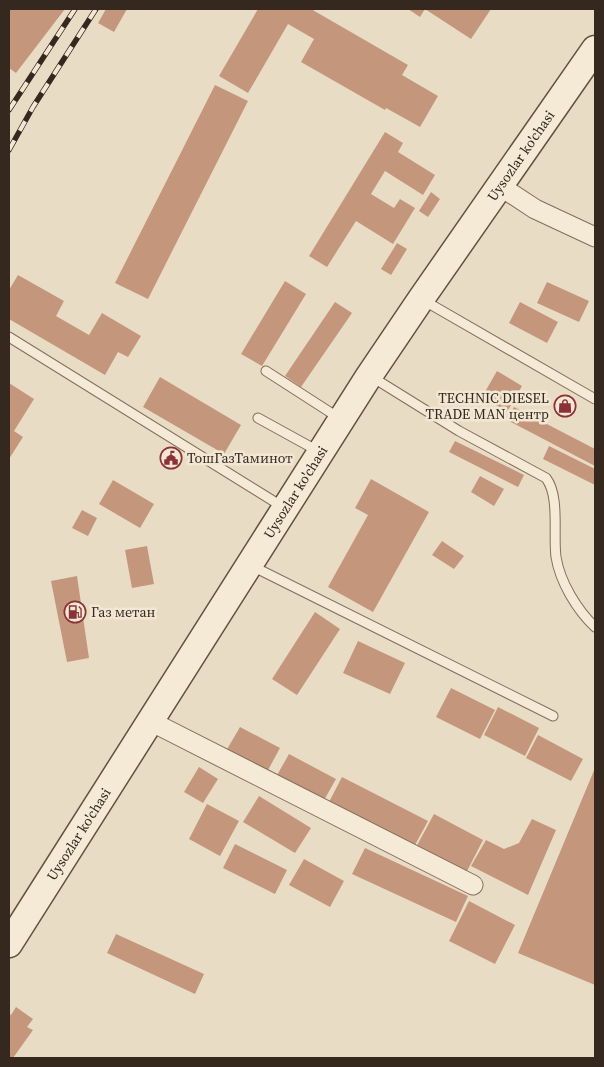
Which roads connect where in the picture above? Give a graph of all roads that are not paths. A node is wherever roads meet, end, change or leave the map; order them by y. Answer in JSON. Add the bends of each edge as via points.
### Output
{"nodes":[{"id":1,"x":595,"y":49,"type":"edge"},
{"id":2,"x":500,"y":186,"type":"junction"},
{"id":3,"x":595,"y":237,"type":"edge"},
{"id":4,"x":421,"y":299,"type":"junction"},
{"id":5,"x":9,"y":337,"type":"edge"},
{"id":6,"x":266,"y":371,"type":"dead end"},
{"id":7,"x":369,"y":376,"type":"junction"},
{"id":8,"x":595,"y":399,"type":"edge"},
{"id":9,"x":258,"y":418,"type":"dead end"},
{"id":10,"x":342,"y":420,"type":"junction"},
{"id":11,"x":320,"y":453,"type":"junction"},
{"id":12,"x":286,"y":508,"type":"junction"},
{"id":13,"x":250,"y":565,"type":"junction"},
{"id":14,"x":595,"y":627,"type":"edge"},
{"id":15,"x":553,"y":716,"type":"dead end"},
{"id":16,"x":150,"y":721,"type":"junction"},
{"id":17,"x":473,"y":885,"type":"dead end"},
{"id":18,"x":9,"y":944,"type":"edge"}],
"edges":[{"from":1,"to":2,"type":"main road","name":"Uysozlar ko'chasi"},
{"from":2,"to":3,"type":"street","via":[[535,209]]},
{"from":2,"to":4,"type":"main road","name":"Uysozlar ko'chasi"},
{"from":4,"to":7,"type":"main road","name":"Uysozlar ko'chasi"},
{"from":4,"to":8,"type":"lane"},
{"from":5,"to":12,"type":"lane"},
{"from":6,"to":10,"type":"lane"},
{"from":7,"to":10,"type":"main road","name":"Uysozlar ko'chasi"},
{"from":7,"to":14,"type":"lane","via":[[458,432],[546,478],[554,496],[556,559],[568,592],[584,617]]},
{"from":9,"to":11,"type":"lane"},
{"from":10,"to":11,"type":"main road","name":"Uysozlar ko'chasi"},
{"from":11,"to":12,"type":"main road","name":"Uysozlar ko'chasi"},
{"from":12,"to":13,"type":"main road","name":"Uysozlar ko'chasi"},
{"from":13,"to":15,"type":"lane"},
{"from":13,"to":16,"type":"main road","name":"Uysozlar ko'chasi"},
{"from":16,"to":17,"type":"street"},
{"from":16,"to":18,"type":"main road","name":"Uysozlar ko'chasi"}]}
